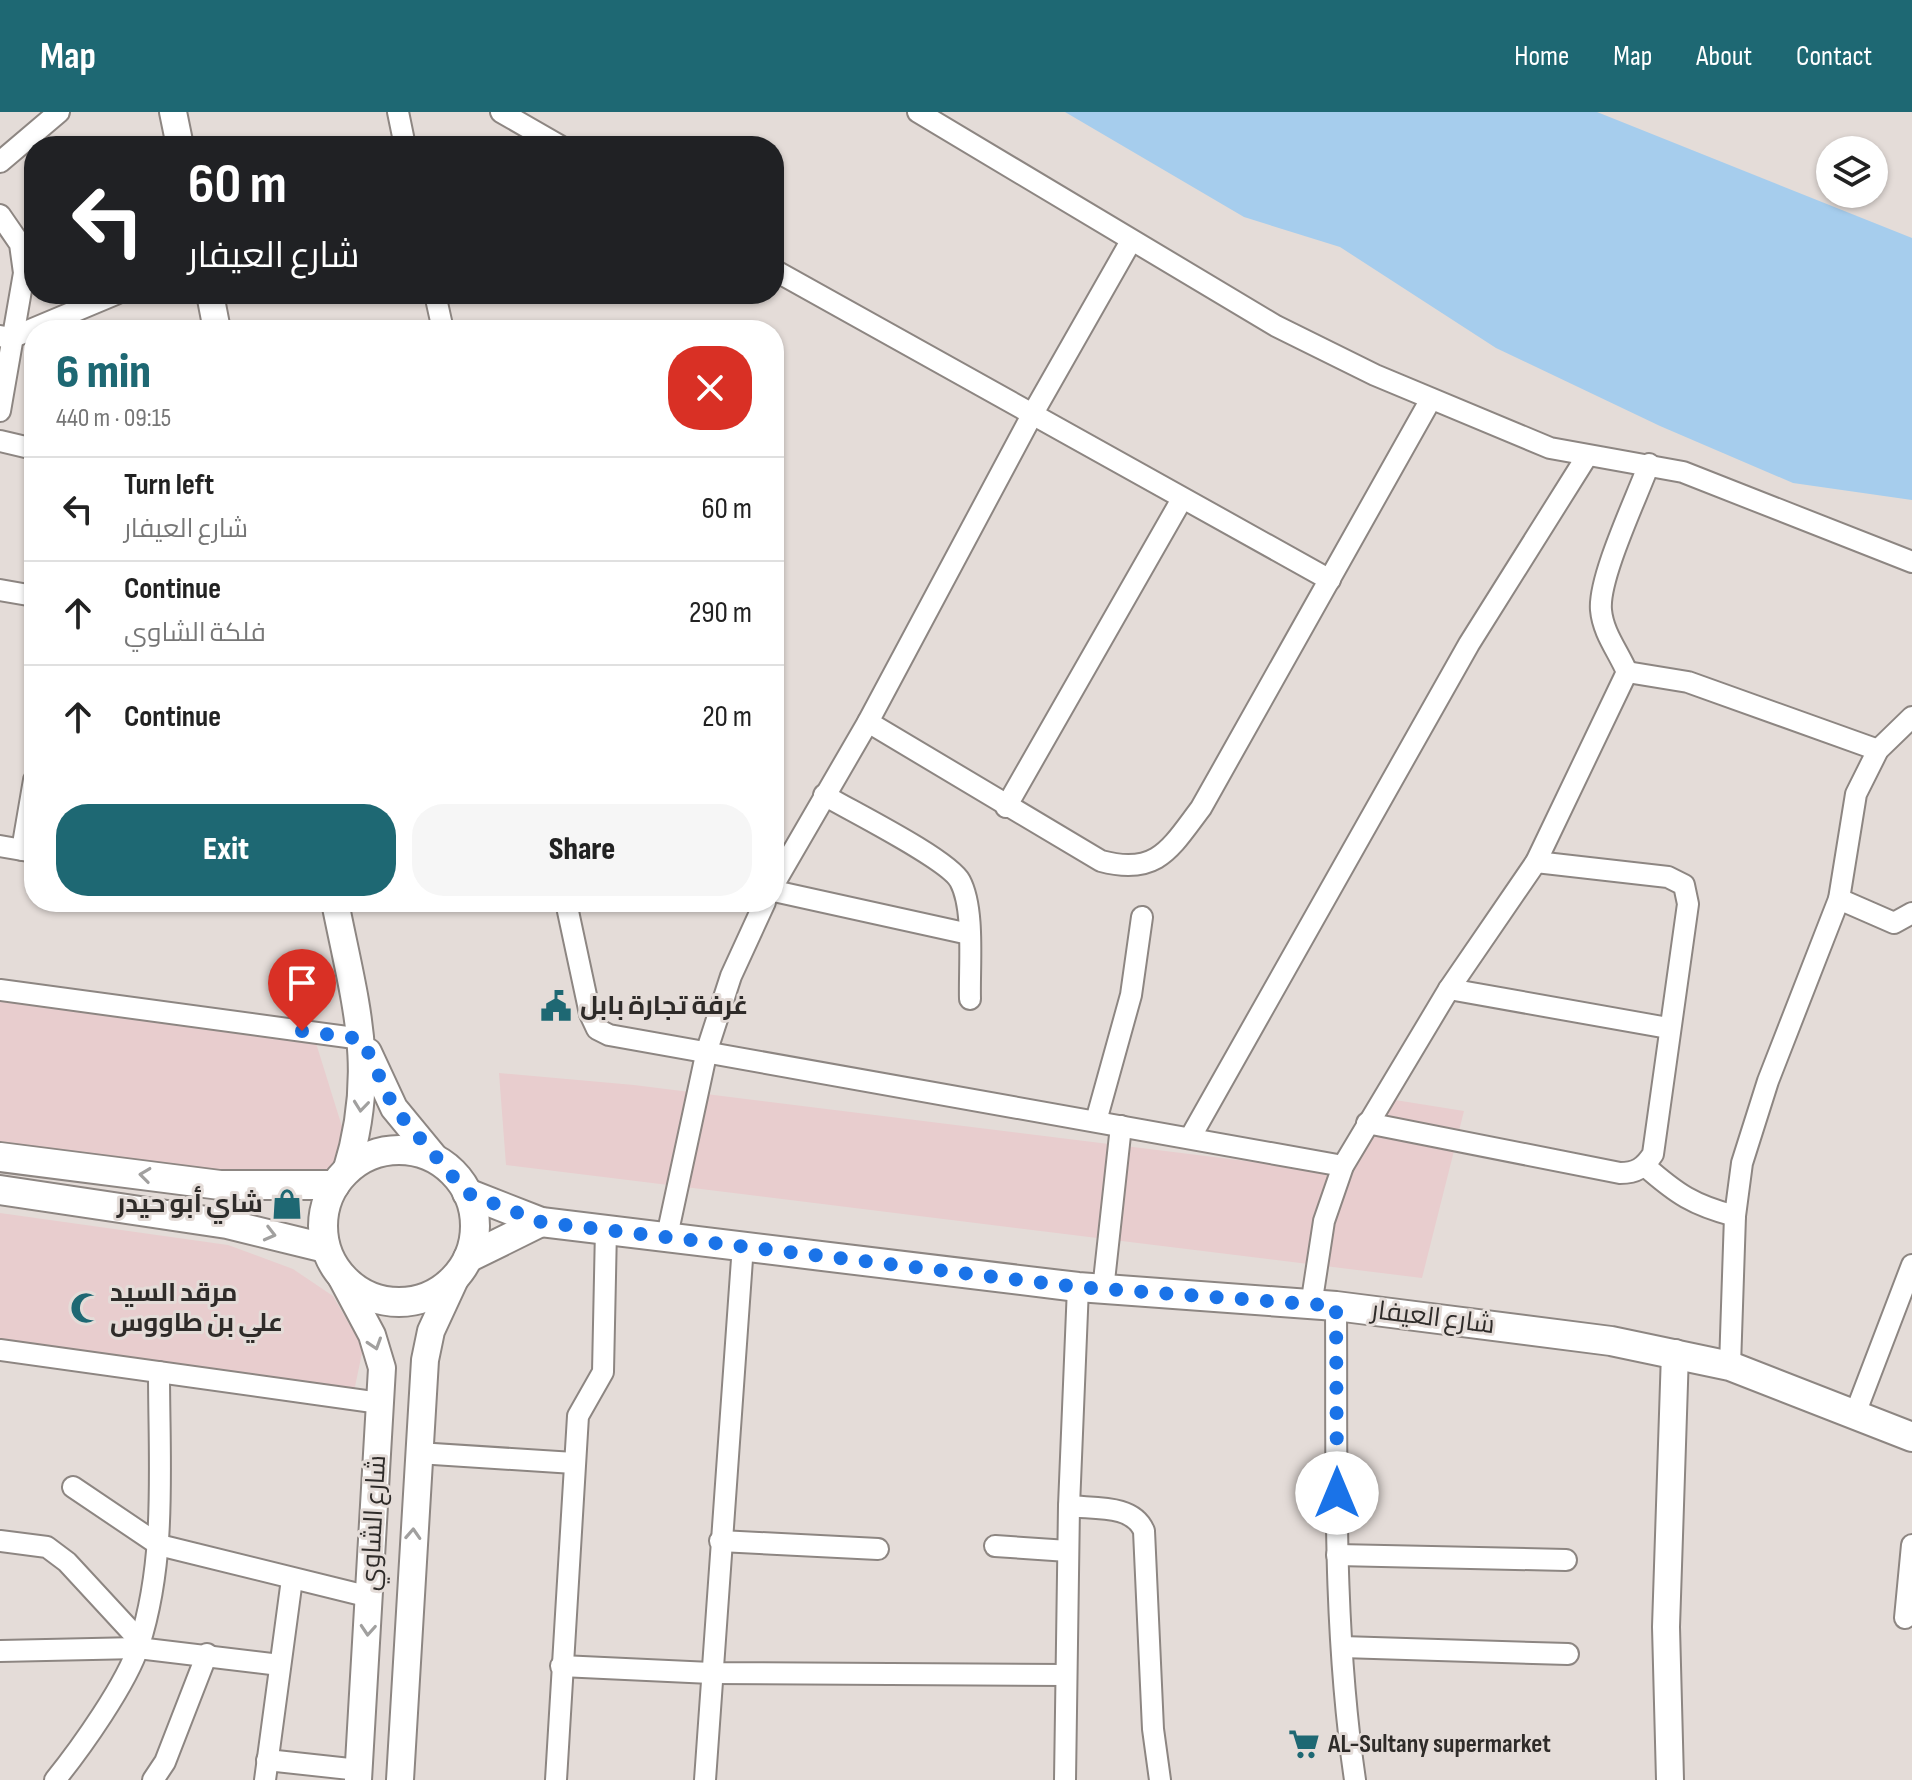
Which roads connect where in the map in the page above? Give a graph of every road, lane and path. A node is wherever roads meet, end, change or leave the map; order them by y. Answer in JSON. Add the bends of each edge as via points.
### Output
{"nodes":[{"id":1,"x":59,"y":112,"type":"edge"},
{"id":2,"x":173,"y":112,"type":"edge"},
{"id":3,"x":398,"y":112,"type":"edge"},
{"id":4,"x":501,"y":112,"type":"edge"},
{"id":5,"x":918,"y":112,"type":"edge"},
{"id":6,"x":31,"y":136,"type":"edge"},
{"id":7,"x":178,"y":136,"type":"edge"},
{"id":8,"x":403,"y":136,"type":"edge"},
{"id":9,"x":543,"y":136,"type":"edge"},
{"id":10,"x":24,"y":142,"type":"edge"},
{"id":11,"x":0,"y":162,"type":"edge"},
{"id":12,"x":0,"y":215,"type":"edge"},
{"id":13,"x":1131,"y":241,"type":"junction"},
{"id":14,"x":784,"y":276,"type":"edge"},
{"id":15,"x":90,"y":304,"type":"edge"},
{"id":16,"x":49,"y":320,"type":"edge"},
{"id":17,"x":6,"y":337,"type":"edge"},
{"id":18,"x":1431,"y":399,"type":"junction"},
{"id":19,"x":0,"y":411,"type":"edge"},
{"id":20,"x":1032,"y":415,"type":"junction"},
{"id":21,"x":0,"y":441,"type":"edge"},
{"id":22,"x":24,"y":447,"type":"edge"},
{"id":23,"x":1587,"y":456,"type":"junction"},
{"id":24,"x":1649,"y":464,"type":"junction"},
{"id":25,"x":1182,"y":499,"type":"junction"},
{"id":26,"x":1912,"y":562,"type":"edge"},
{"id":27,"x":1330,"y":580,"type":"junction"},
{"id":28,"x":0,"y":590,"type":"edge"},
{"id":29,"x":24,"y":594,"type":"edge"},
{"id":30,"x":1627,"y":672,"type":"junction"},
{"id":31,"x":1912,"y":717,"type":"edge"},
{"id":32,"x":868,"y":722,"type":"junction"},
{"id":33,"x":1878,"y":750,"type":"junction"},
{"id":34,"x":824,"y":795,"type":"junction"},
{"id":35,"x":1006,"y":807,"type":"junction"},
{"id":36,"x":0,"y":846,"type":"edge"},
{"id":37,"x":24,"y":850,"type":"edge"},
{"id":38,"x":1536,"y":862,"type":"junction"},
{"id":39,"x":784,"y":866,"type":"edge"},
{"id":40,"x":784,"y":893,"type":"edge"},
{"id":41,"x":1839,"y":899,"type":"junction"},
{"id":42,"x":337,"y":912,"type":"edge"},
{"id":43,"x":568,"y":912,"type":"edge"},
{"id":44,"x":760,"y":912,"type":"edge"},
{"id":45,"x":1912,"y":913,"type":"edge"},
{"id":46,"x":1142,"y":917,"type":"dead end"},
{"id":47,"x":969,"y":934,"type":"junction"},
{"id":48,"x":1449,"y":989,"type":"junction"},
{"id":49,"x":0,"y":990,"type":"edge"},
{"id":50,"x":970,"y":999,"type":"dead end"},
{"id":51,"x":1668,"y":1028,"type":"junction"},
{"id":52,"x":362,"y":1039,"type":"junction"},
{"id":53,"x":707,"y":1050,"type":"junction"},
{"id":54,"x":1096,"y":1121,"type":"junction"},
{"id":55,"x":1367,"y":1123,"type":"junction"},
{"id":56,"x":1121,"y":1126,"type":"junction"},
{"id":57,"x":1190,"y":1138,"type":"junction"},
{"id":58,"x":11,"y":1159,"type":"edge"},
{"id":59,"x":436,"y":1159,"type":"junction"},
{"id":60,"x":1343,"y":1166,"type":"junction"},
{"id":61,"x":1645,"y":1166,"type":"junction"},
{"id":62,"x":340,"y":1178,"type":"junction"},
{"id":63,"x":10,"y":1192,"type":"edge"},
{"id":64,"x":467,"y":1193,"type":"junction"},
{"id":65,"x":1735,"y":1216,"type":"junction"},
{"id":66,"x":541,"y":1222,"type":"junction"},
{"id":67,"x":606,"y":1229,"type":"junction"},
{"id":68,"x":667,"y":1236,"type":"junction"},
{"id":69,"x":743,"y":1245,"type":"junction"},
{"id":70,"x":325,"y":1248,"type":"junction"},
{"id":71,"x":1912,"y":1265,"type":"edge"},
{"id":72,"x":462,"y":1268,"type":"junction"},
{"id":73,"x":340,"y":1275,"type":"junction"},
{"id":74,"x":1090,"y":1288,"type":"junction"},
{"id":75,"x":1324,"y":1306,"type":"junction"},
{"id":76,"x":0,"y":1350,"type":"edge"},
{"id":77,"x":1675,"y":1353,"type":"junction"},
{"id":78,"x":1730,"y":1366,"type":"junction"},
{"id":79,"x":159,"y":1372,"type":"junction"},
{"id":80,"x":380,"y":1403,"type":"junction"},
{"id":81,"x":1855,"y":1414,"type":"junction"},
{"id":82,"x":1912,"y":1437,"type":"edge"},
{"id":83,"x":418,"y":1453,"type":"junction"},
{"id":84,"x":574,"y":1463,"type":"junction"},
{"id":85,"x":73,"y":1487,"type":"dead end"},
{"id":86,"x":1069,"y":1506,"type":"junction"},
{"id":87,"x":0,"y":1541,"type":"edge"},
{"id":88,"x":720,"y":1541,"type":"junction"},
{"id":89,"x":159,"y":1545,"type":"junction"},
{"id":90,"x":1912,"y":1545,"type":"edge"},
{"id":91,"x":995,"y":1546,"type":"dead end"},
{"id":92,"x":878,"y":1549,"type":"dead end"},
{"id":93,"x":1068,"y":1551,"type":"junction"},
{"id":94,"x":1337,"y":1555,"type":"junction"},
{"id":95,"x":1566,"y":1560,"type":"dead end"},
{"id":96,"x":292,"y":1579,"type":"junction"},
{"id":97,"x":370,"y":1597,"type":"junction"},
{"id":98,"x":1905,"y":1618,"type":"dead end"},
{"id":99,"x":139,"y":1645,"type":"junction"},
{"id":100,"x":1342,"y":1647,"type":"junction"},
{"id":101,"x":0,"y":1651,"type":"edge"},
{"id":102,"x":207,"y":1654,"type":"junction"},
{"id":103,"x":1568,"y":1654,"type":"dead end"},
{"id":104,"x":280,"y":1665,"type":"junction"},
{"id":105,"x":561,"y":1666,"type":"junction"},
{"id":106,"x":711,"y":1673,"type":"junction"},
{"id":107,"x":1066,"y":1675,"type":"junction"},
{"id":108,"x":266,"y":1770,"type":"edge"},
{"id":109,"x":359,"y":1775,"type":"edge"},
{"id":110,"x":59,"y":1779,"type":"edge"},
{"id":111,"x":153,"y":1780,"type":"edge"},
{"id":112,"x":400,"y":1780,"type":"edge"},
{"id":113,"x":556,"y":1780,"type":"edge"},
{"id":114,"x":705,"y":1780,"type":"edge"},
{"id":115,"x":1065,"y":1780,"type":"edge"},
{"id":116,"x":1160,"y":1780,"type":"edge"},
{"id":117,"x":1355,"y":1780,"type":"edge"},
{"id":118,"x":1670,"y":1780,"type":"edge"}],
"edges":[{"from":1,"to":6,"type":"street"},
{"from":2,"to":7,"type":"street"},
{"from":3,"to":8,"type":"street"},
{"from":4,"to":9,"type":"street"},
{"from":5,"to":13,"type":"street"},
{"from":10,"to":11,"type":"street"},
{"from":12,"to":17,"type":"street","via":[[23,257]]},
{"from":13,"to":18,"type":"street","via":[[1276,326]]},
{"from":13,"to":20,"type":"street"},
{"from":14,"to":20,"type":"street"},
{"from":15,"to":16,"type":"street"},
{"from":17,"to":19,"type":"street"},
{"from":18,"to":23,"type":"street","via":[[1550,448]]},
{"from":18,"to":27,"type":"street"},
{"from":20,"to":25,"type":"street"},
{"from":20,"to":32,"type":"street"},
{"from":21,"to":22,"type":"street"},
{"from":23,"to":24,"type":"street"},
{"from":23,"to":57,"type":"street","via":[[1469,644]]},
{"from":24,"to":26,"type":"street","via":[[1717,484]]},
{"from":24,"to":30,"type":"street","via":[[1605,582],[1601,607],[1604,627]]},
{"from":25,"to":27,"type":"street"},
{"from":25,"to":35,"type":"street"},
{"from":27,"to":35,"type":"street","via":[[1201,808],[1166,852],[1147,865],[1126,868],[1101,861]]},
{"from":28,"to":29,"type":"street"},
{"from":30,"to":33,"type":"street","via":[[1688,682]]},
{"from":30,"to":38,"type":"street"},
{"from":31,"to":33,"type":"street"},
{"from":32,"to":34,"type":"street"},
{"from":32,"to":35,"type":"street"},
{"from":33,"to":41,"type":"street","via":[[1856,794]]},
{"from":34,"to":39,"type":"street"},
{"from":34,"to":47,"type":"street","via":[[954,873],[966,903]]},
{"from":36,"to":37,"type":"street"},
{"from":38,"to":48,"type":"street"},
{"from":38,"to":51,"type":"street","via":[[1668,877],[1684,885],[1688,904]]},
{"from":40,"to":47,"type":"street"},
{"from":41,"to":45,"type":"street","via":[[1894,923]]},
{"from":41,"to":65,"type":"street","via":[[1754,1123]]},
{"from":42,"to":52,"type":"street"},
{"from":43,"to":53,"type":"street","via":[[597,1029],[625,1040]]},
{"from":44,"to":53,"type":"street","via":[[731,976]]},
{"from":46,"to":54,"type":"street","via":[[1131,995]]},
{"from":47,"to":50,"type":"street"},
{"from":48,"to":51,"type":"street"},
{"from":48,"to":55,"type":"street"},
{"from":49,"to":52,"type":"street"},
{"from":51,"to":61,"type":"street","via":[[1656,1140]]},
{"from":52,"to":59,"type":"street","via":[[394,1108]]},
{"from":52,"to":62,"type":"street","one_way":true,"via":[[363,1107]]},
{"from":53,"to":54,"type":"street"},
{"from":53,"to":68,"type":"street"},
{"from":54,"to":56,"type":"street"},
{"from":55,"to":60,"type":"street"},
{"from":55,"to":61,"type":"street","via":[[1620,1173]]},
{"from":56,"to":57,"type":"street"},
{"from":56,"to":74,"type":"street"},
{"from":57,"to":60,"type":"street"},
{"from":62,"to":58,"type":"main road","one_way":true,"via":[[220,1185]]},
{"from":58,"to":63,"type":"main road"},
{"from":59,"to":62,"type":"main road","via":[[389,1150],[366,1158]]},
{"from":59,"to":64,"type":"main road"},
{"from":60,"to":75,"type":"street","via":[[1324,1221]]},
{"from":61,"to":65,"type":"street","via":[[1698,1207]]},
{"from":62,"to":70,"type":"main road","via":[[324,1216]]},
{"from":63,"to":70,"type":"main road","one_way":true,"via":[[227,1224]]},
{"from":64,"to":66,"type":"main road","name":"شارع العيفار"},
{"from":64,"to":72,"type":"main road","via":[[475,1226]]},
{"from":65,"to":78,"type":"street"},
{"from":66,"to":67,"type":"main road","name":"شارع العيفار"},
{"from":66,"to":72,"type":"main road"},
{"from":67,"to":68,"type":"main road","name":"شارع العيفار"},
{"from":67,"to":84,"type":"street","via":[[603,1372],[579,1408]]},
{"from":68,"to":69,"type":"main road","name":"شارع العيفار"},
{"from":69,"to":74,"type":"main road","name":"شارع العيفار"},
{"from":69,"to":88,"type":"street"},
{"from":70,"to":73,"type":"main road"},
{"from":71,"to":81,"type":"street"},
{"from":72,"to":73,"type":"main road","via":[[435,1294],[410,1302],[384,1301],[359,1292]]},
{"from":72,"to":83,"type":"street","name":"شارع الشاوي","via":[[431,1331]]},
{"from":73,"to":80,"type":"street","name":"شارع الشاوي","one_way":true,"via":[[372,1335],[382,1368]]},
{"from":74,"to":75,"type":"main road","name":"شارع العيفار"},
{"from":74,"to":86,"type":"street"},
{"from":75,"to":77,"type":"main road","name":"شارع العيفار"},
{"from":75,"to":94,"type":"street"},
{"from":76,"to":79,"type":"street"},
{"from":77,"to":78,"type":"main road","name":"شارع العيفار"},
{"from":77,"to":118,"type":"street","via":[[1666,1627]]},
{"from":78,"to":81,"type":"main road","name":"شارع العيفار"},
{"from":79,"to":80,"type":"street"},
{"from":79,"to":89,"type":"street"},
{"from":80,"to":97,"type":"street","name":"شارع الشاوي"},
{"from":81,"to":82,"type":"main road","name":"شارع العيفار"},
{"from":83,"to":84,"type":"street"},
{"from":112,"to":83,"type":"street","name":"شارع الشاوي","one_way":true},
{"from":84,"to":105,"type":"street"},
{"from":85,"to":89,"type":"street"},
{"from":86,"to":93,"type":"street"},
{"from":86,"to":116,"type":"street","via":[[1128,1513],[1139,1519],[1144,1531]]},
{"from":87,"to":99,"type":"street","via":[[47,1547],[67,1562]]},
{"from":88,"to":92,"type":"street"},
{"from":88,"to":106,"type":"street"},
{"from":89,"to":96,"type":"street"},
{"from":89,"to":99,"type":"street"},
{"from":90,"to":98,"type":"street"},
{"from":91,"to":93,"type":"street"},
{"from":93,"to":107,"type":"street"},
{"from":94,"to":95,"type":"street"},
{"from":94,"to":100,"type":"street"},
{"from":96,"to":97,"type":"street"},
{"from":96,"to":104,"type":"street"},
{"from":97,"to":109,"type":"street","name":"شارع الشاوي","one_way":true},
{"from":99,"to":101,"type":"street"},
{"from":99,"to":102,"type":"street"},
{"from":99,"to":110,"type":"street"},
{"from":100,"to":103,"type":"street"},
{"from":100,"to":117,"type":"street"},
{"from":102,"to":104,"type":"street"},
{"from":102,"to":111,"type":"street"},
{"from":104,"to":108,"type":"street"},
{"from":105,"to":106,"type":"street"},
{"from":105,"to":113,"type":"street"},
{"from":106,"to":107,"type":"street"},
{"from":106,"to":114,"type":"street"},
{"from":107,"to":115,"type":"street"},
{"from":108,"to":109,"type":"street"}]}
